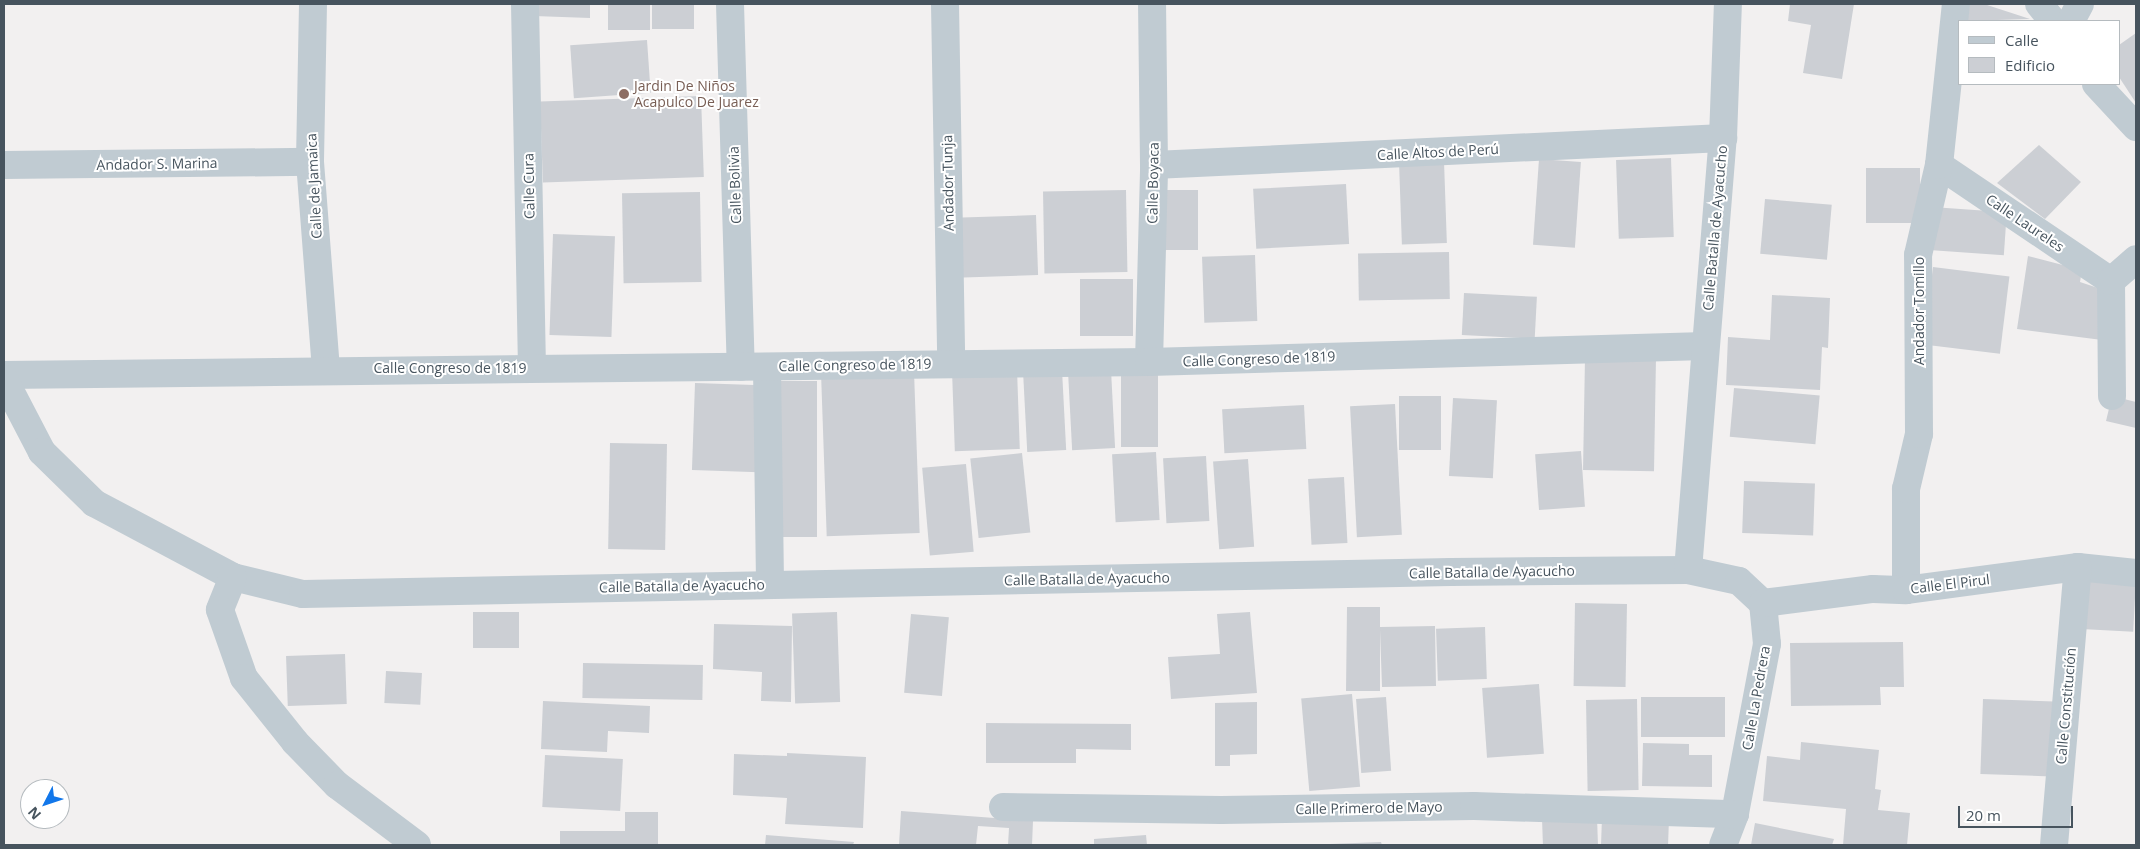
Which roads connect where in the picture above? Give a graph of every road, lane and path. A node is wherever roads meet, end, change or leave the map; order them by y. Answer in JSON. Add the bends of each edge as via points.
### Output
{"nodes":[{"id":1,"x":313,"y":4,"type":"edge"},
{"id":2,"x":525,"y":4,"type":"edge"},
{"id":3,"x":730,"y":4,"type":"edge"},
{"id":4,"x":945,"y":4,"type":"edge"},
{"id":5,"x":1152,"y":4,"type":"edge"},
{"id":6,"x":1728,"y":4,"type":"edge"},
{"id":7,"x":1956,"y":4,"type":"edge"},
{"id":8,"x":2039,"y":4,"type":"edge"},
{"id":9,"x":2080,"y":4,"type":"edge"},
{"id":10,"x":2052,"y":20,"type":"edge"},
{"id":11,"x":2072,"y":20,"type":"edge"},
{"id":12,"x":2097,"y":85,"type":"edge"},
{"id":13,"x":2136,"y":127,"type":"edge"},
{"id":14,"x":1723,"y":138,"type":"junction"},
{"id":15,"x":310,"y":162,"type":"junction"},
{"id":16,"x":4,"y":165,"type":"edge"},
{"id":17,"x":1154,"y":165,"type":"junction"},
{"id":18,"x":1939,"y":165,"type":"junction"},
{"id":19,"x":2136,"y":259,"type":"edge"},
{"id":20,"x":2111,"y":281,"type":"junction"},
{"id":21,"x":1705,"y":346,"type":"junction"},
{"id":22,"x":1149,"y":362,"type":"junction"},
{"id":23,"x":951,"y":363,"type":"junction"},
{"id":24,"x":741,"y":367,"type":"junction"},
{"id":25,"x":767,"y":367,"type":"junction"},
{"id":26,"x":532,"y":368,"type":"junction"},
{"id":27,"x":326,"y":369,"type":"junction"},
{"id":28,"x":4,"y":377,"type":"edge"},
{"id":29,"x":2112,"y":396,"type":"dead end"},
{"id":30,"x":2078,"y":568,"type":"junction"},
{"id":31,"x":1688,"y":570,"type":"junction"},
{"id":32,"x":2136,"y":573,"type":"edge"},
{"id":33,"x":232,"y":577,"type":"junction"},
{"id":34,"x":770,"y":585,"type":"junction"},
{"id":35,"x":1906,"y":590,"type":"junction"},
{"id":36,"x":1763,"y":602,"type":"junction"},
{"id":37,"x":1003,"y":807,"type":"dead end"},
{"id":38,"x":1735,"y":814,"type":"junction"},
{"id":39,"x":417,"y":845,"type":"edge"},
{"id":40,"x":1723,"y":845,"type":"edge"},
{"id":41,"x":2054,"y":845,"type":"edge"}],
"edges":[{"from":1,"to":15,"type":"street","name":"Calle de Jamaica"},
{"from":2,"to":26,"type":"street","name":"Calle Cura"},
{"from":3,"to":24,"type":"street","name":"Calle Bolivia"},
{"from":4,"to":23,"type":"street","name":"Andador Tunja"},
{"from":5,"to":17,"type":"street","name":"Calle Boyaca"},
{"from":6,"to":14,"type":"street","name":"Calle Batalla de Ayacucho"},
{"from":7,"to":18,"type":"street","name":"Andador Tomillo"},
{"from":8,"to":10,"type":"street"},
{"from":9,"to":11,"type":"street"},
{"from":12,"to":13,"type":"street"},
{"from":14,"to":17,"type":"street","name":"Calle Altos de Perú"},
{"from":14,"to":21,"type":"street","name":"Calle Batalla de Ayacucho"},
{"from":15,"to":16,"type":"street","name":"Andador S. Marina"},
{"from":15,"to":27,"type":"street","name":"Calle de Jamaica"},
{"from":17,"to":22,"type":"street","name":"Calle Boyaca"},
{"from":18,"to":20,"type":"street","name":"Calle Laureles"},
{"from":18,"to":35,"type":"street","name":"Andador Tomillo","via":[[1918,255],[1919,434],[1906,490]]},
{"from":19,"to":20,"type":"street"},
{"from":20,"to":29,"type":"street"},
{"from":21,"to":22,"type":"street","name":"Calle Congreso de 1819"},
{"from":21,"to":31,"type":"street","name":"Calle Batalla de Ayacucho"},
{"from":22,"to":23,"type":"street","name":"Calle Congreso de 1819"},
{"from":23,"to":25,"type":"street","name":"Calle Congreso de 1819"},
{"from":24,"to":25,"type":"street","name":"Calle Congreso de 1819"},
{"from":24,"to":26,"type":"street","name":"Calle Congreso de 1819"},
{"from":25,"to":34,"type":"street"},
{"from":26,"to":27,"type":"street","name":"Calle Congreso de 1819"},
{"from":27,"to":28,"type":"street","name":"Calle Congreso de 1819"},
{"from":28,"to":33,"type":"street","name":"Calle Batalla de Ayacucho","via":[[42,452],[94,502]]},
{"from":30,"to":32,"type":"street","name":"Calle El Pirul"},
{"from":30,"to":35,"type":"street","name":"Calle El Pirul"},
{"from":30,"to":41,"type":"street","name":"Calle Constitución"},
{"from":31,"to":34,"type":"street","name":"Calle Batalla de Ayacucho"},
{"from":31,"to":36,"type":"street","via":[[1739,581]]},
{"from":33,"to":34,"type":"street","name":"Calle Batalla de Ayacucho","via":[[303,594]]},
{"from":33,"to":39,"type":"street","via":[[220,610],[244,678],[295,742],[337,785]]},
{"from":35,"to":36,"type":"street","name":"Calle El Pirul","via":[[1873,589]]},
{"from":36,"to":38,"type":"street","name":"Calle La Pedrera","via":[[1767,644]]},
{"from":37,"to":38,"type":"street","name":"Calle Primero de Mayo","via":[[1221,810],[1474,806]]},
{"from":38,"to":40,"type":"street","name":"Calle La Pedrera"}]}
